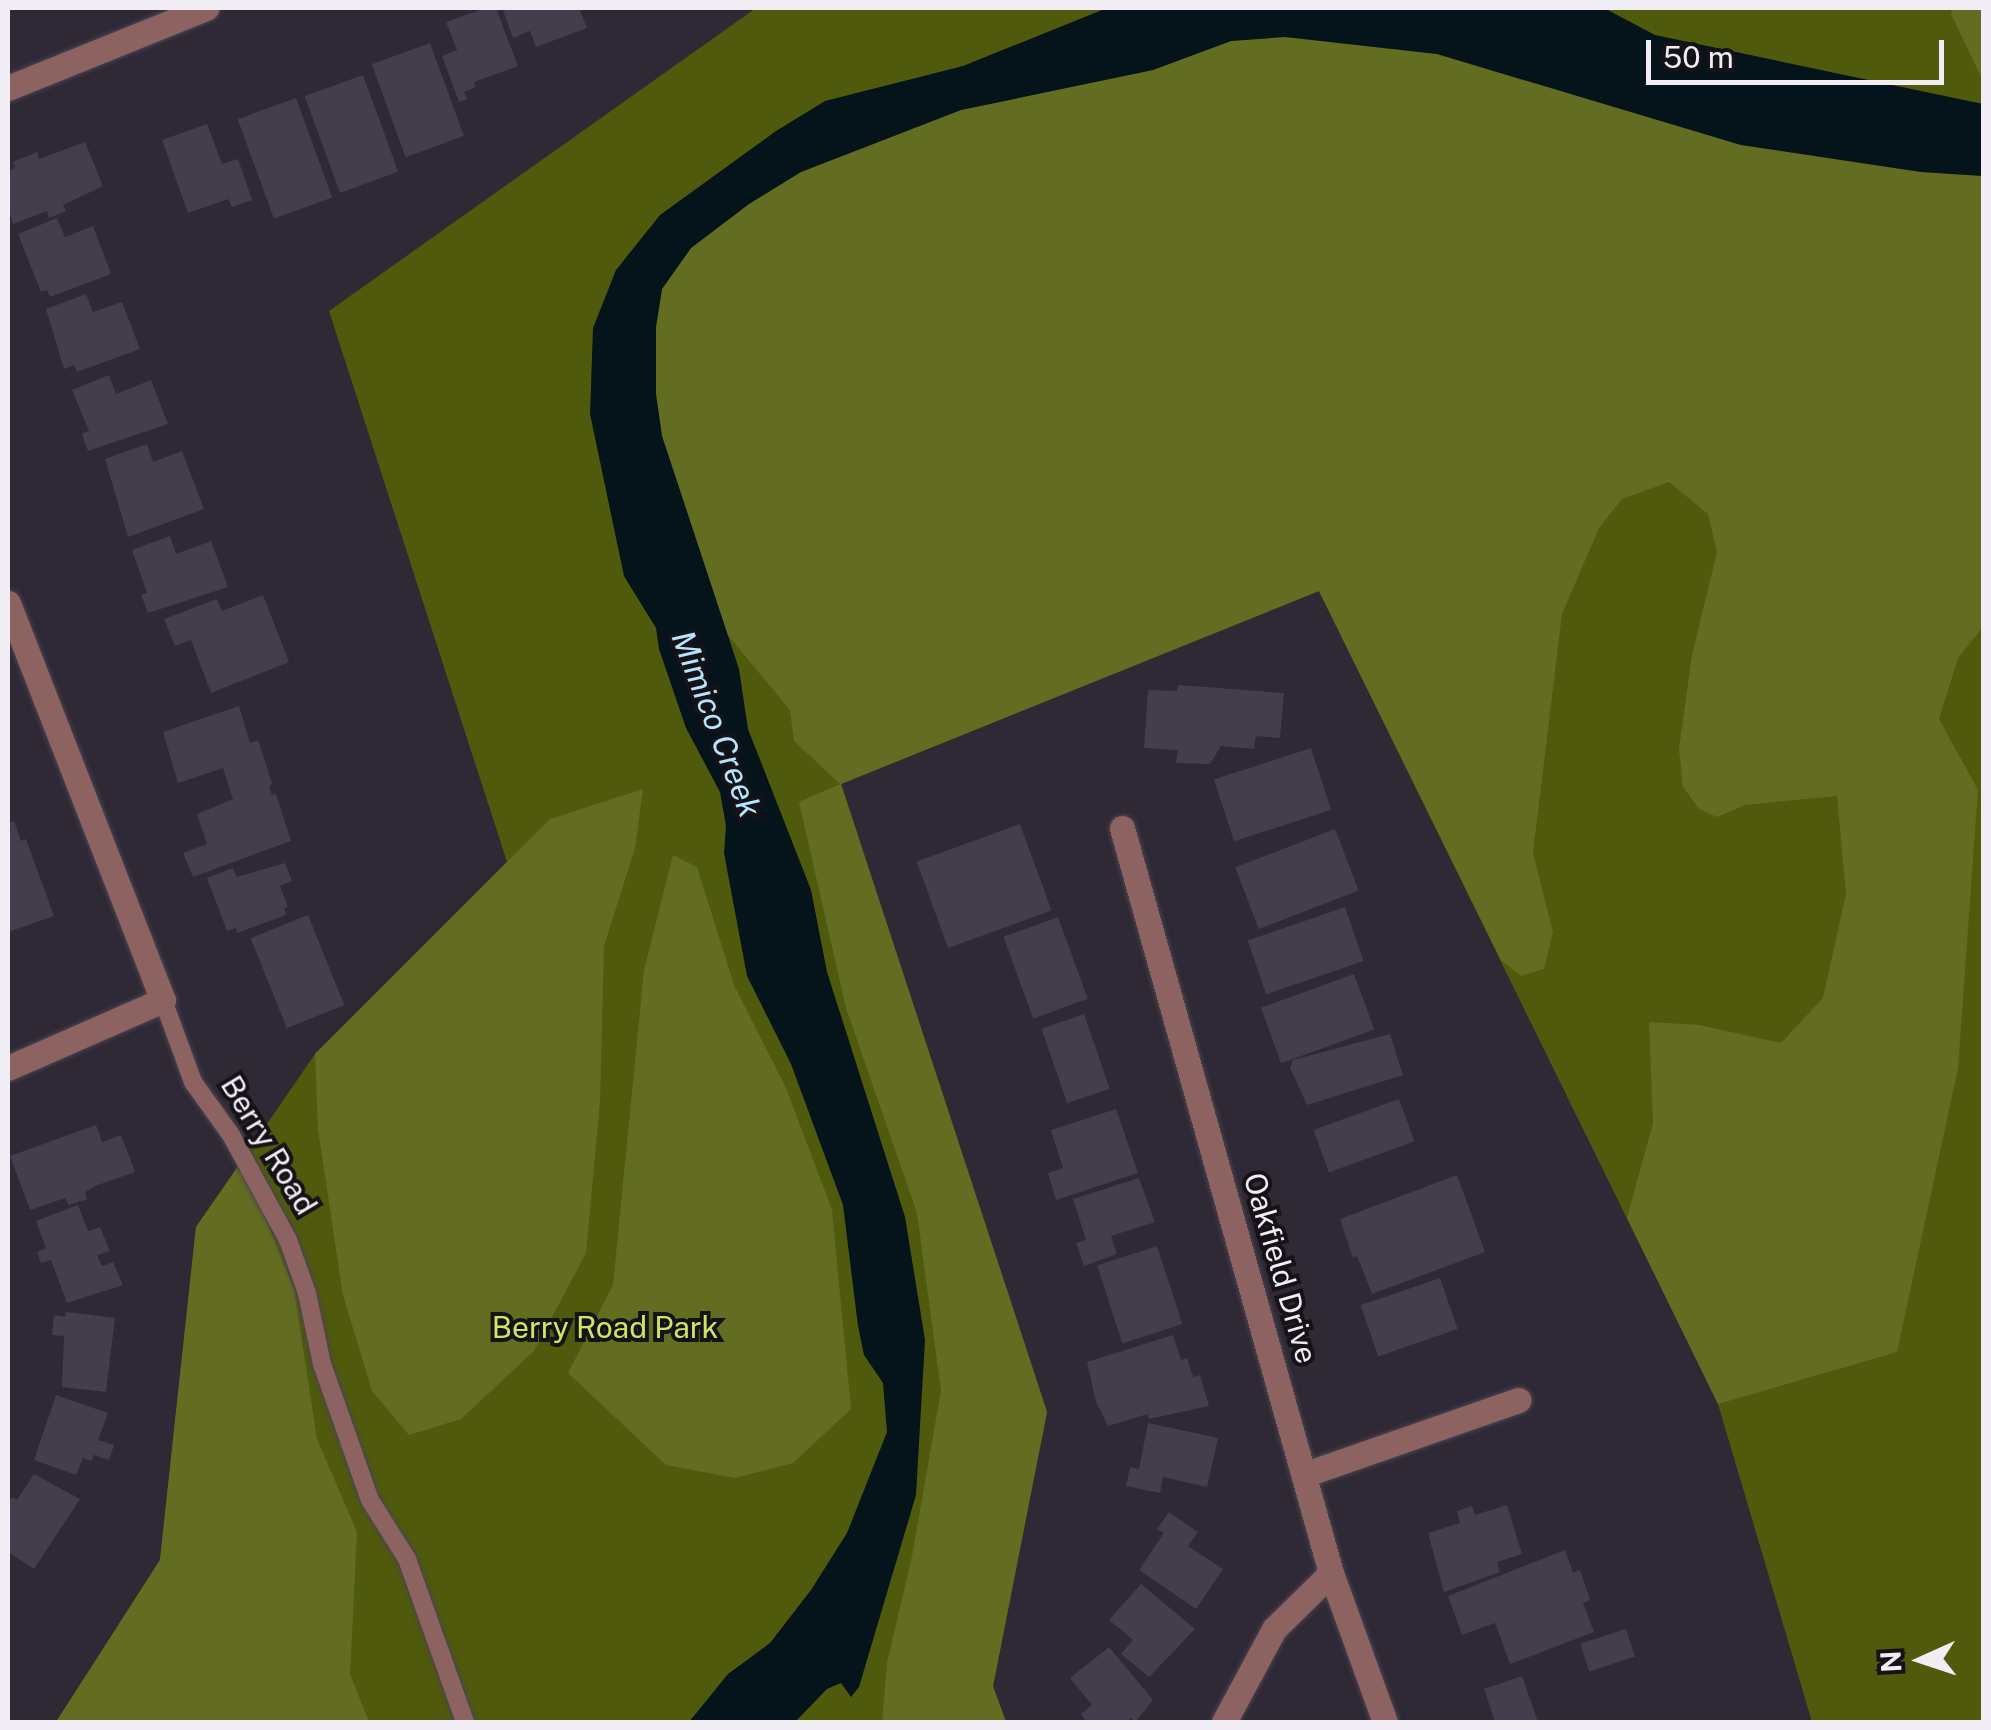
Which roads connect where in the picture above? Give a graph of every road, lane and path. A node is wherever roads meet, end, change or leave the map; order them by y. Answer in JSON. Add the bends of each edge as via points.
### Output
{"nodes":[{"id":1,"x":206,"y":8,"type":"edge"},
{"id":2,"x":8,"y":88,"type":"edge"},
{"id":3,"x":8,"y":603,"type":"edge"},
{"id":4,"x":1122,"y":828,"type":"dead end"},
{"id":5,"x":163,"y":1000,"type":"junction"},
{"id":6,"x":8,"y":1068,"type":"edge"},
{"id":7,"x":1518,"y":1400,"type":"dead end"},
{"id":8,"x":1306,"y":1474,"type":"junction"},
{"id":9,"x":1331,"y":1573,"type":"junction"},
{"id":10,"x":465,"y":1722,"type":"edge"},
{"id":11,"x":1224,"y":1722,"type":"edge"},
{"id":12,"x":1384,"y":1722,"type":"edge"}],
"edges":[{"from":1,"to":2,"type":"street"},
{"from":3,"to":5,"type":"street","name":"Berry Road"},
{"from":4,"to":8,"type":"street","name":"Oakfield Drive"},
{"from":5,"to":6,"type":"street"},
{"from":5,"to":10,"type":"lane","name":"Berry Road","via":[[193,1082],[231,1135],[288,1240],[370,1500],[407,1559]]},
{"from":7,"to":8,"type":"street"},
{"from":8,"to":9,"type":"street","name":"Oakfield Drive"},
{"from":9,"to":11,"type":"street","via":[[1274,1629]]},
{"from":9,"to":12,"type":"street","name":"Oakfield Drive"}]}
